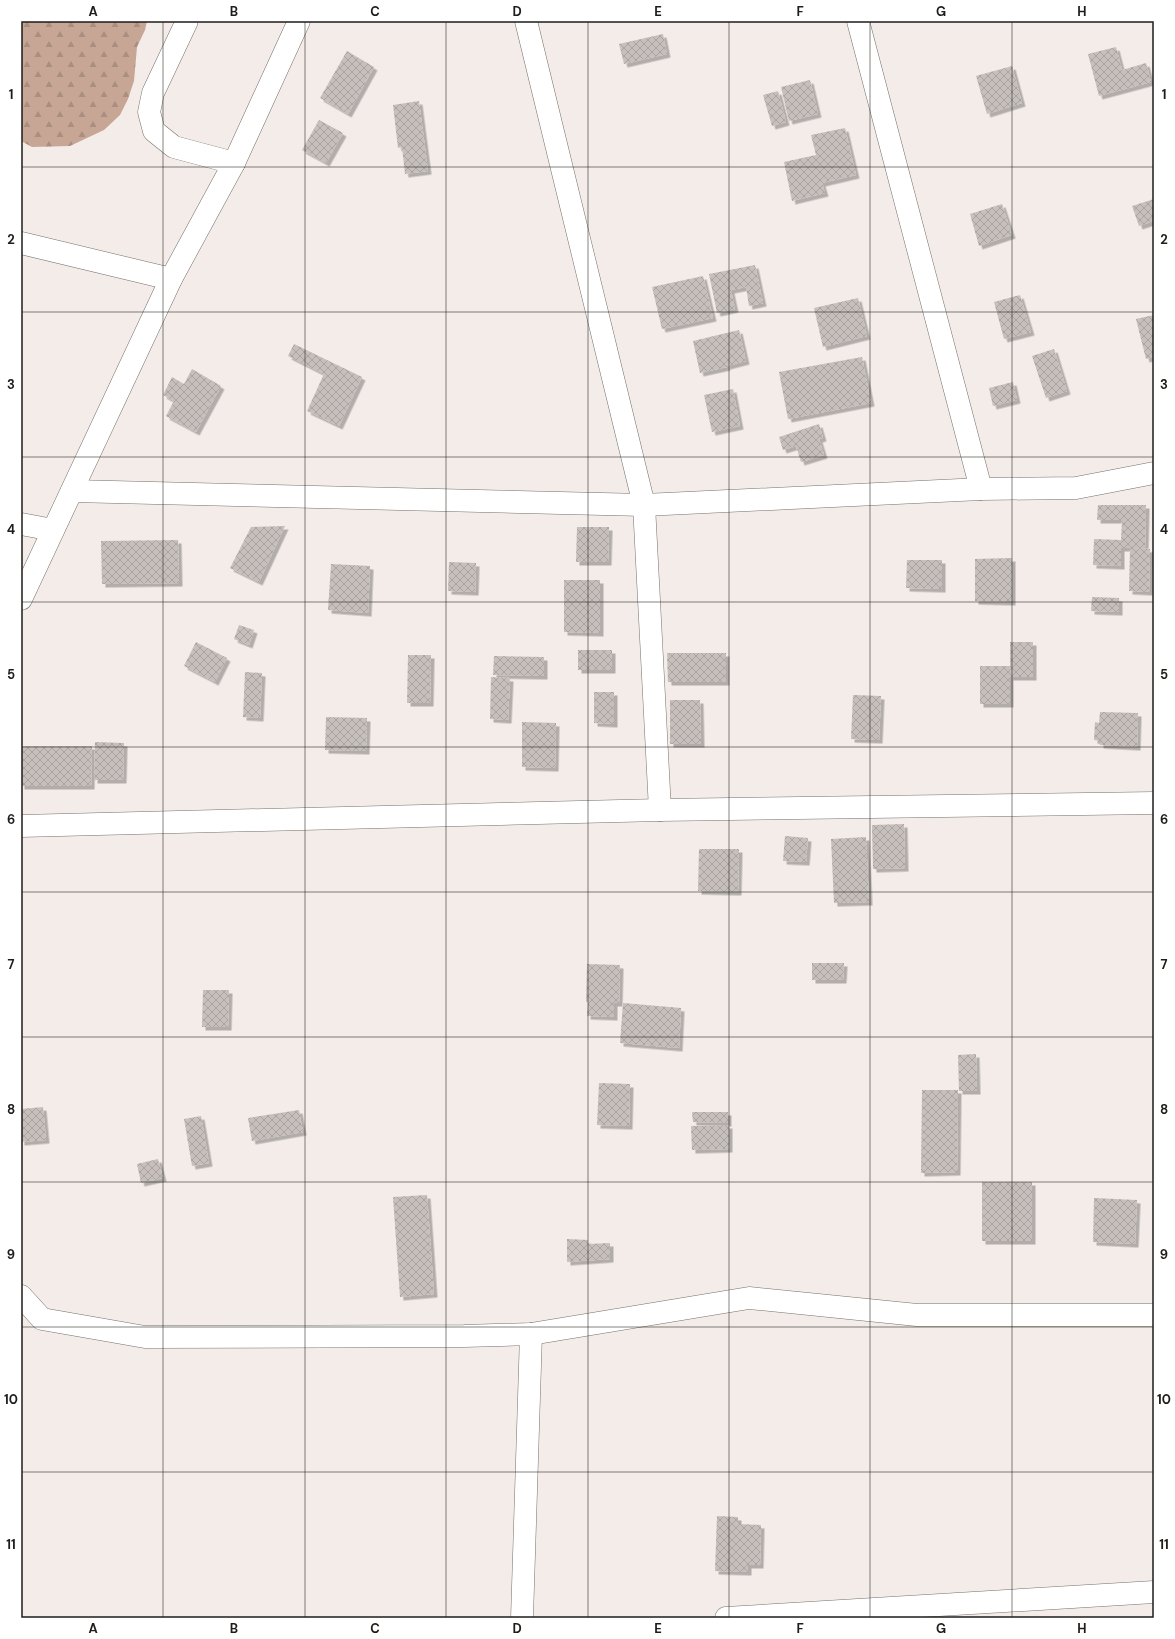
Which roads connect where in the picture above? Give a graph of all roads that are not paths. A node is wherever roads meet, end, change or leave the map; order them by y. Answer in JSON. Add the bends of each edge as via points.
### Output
{"nodes":[{"id":1,"x":187,"y":21,"type":"edge"},
{"id":2,"x":299,"y":21,"type":"edge"},
{"id":3,"x":526,"y":21,"type":"edge"},
{"id":4,"x":858,"y":21,"type":"edge"},
{"id":5,"x":234,"y":163,"type":"junction"},
{"id":6,"x":21,"y":243,"type":"edge"},
{"id":7,"x":171,"y":279,"type":"junction"},
{"id":8,"x":1154,"y":473,"type":"edge"},
{"id":9,"x":981,"y":489,"type":"junction"},
{"id":10,"x":72,"y":490,"type":"junction"},
{"id":11,"x":644,"y":505,"type":"junction"},
{"id":12,"x":21,"y":524,"type":"edge"},
{"id":13,"x":53,"y":530,"type":"junction"},
{"id":14,"x":21,"y":599,"type":"edge"},
{"id":15,"x":1154,"y":803,"type":"edge"},
{"id":16,"x":660,"y":810,"type":"junction"},
{"id":17,"x":21,"y":826,"type":"edge"},
{"id":18,"x":21,"y":1296,"type":"edge"},
{"id":19,"x":1154,"y":1315,"type":"edge"},
{"id":20,"x":31,"y":1320,"type":"edge"},
{"id":21,"x":531,"y":1334,"type":"junction"},
{"id":22,"x":1154,"y":1592,"type":"edge"},
{"id":23,"x":522,"y":1618,"type":"edge"},
{"id":24,"x":726,"y":1618,"type":"edge"}],
"edges":[{"from":1,"to":5,"type":"street","via":[[153,93],[149,112],[154,130],[174,147]]},
{"from":2,"to":5,"type":"street"},
{"from":3,"to":11,"type":"street"},
{"from":4,"to":9,"type":"street"},
{"from":5,"to":7,"type":"street"},
{"from":6,"to":7,"type":"street"},
{"from":7,"to":10,"type":"street"},
{"from":8,"to":9,"type":"street","via":[[1076,488]]},
{"from":9,"to":11,"type":"street"},
{"from":10,"to":11,"type":"street"},
{"from":10,"to":13,"type":"street"},
{"from":11,"to":16,"type":"street"},
{"from":12,"to":13,"type":"street"},
{"from":13,"to":14,"type":"street"},
{"from":15,"to":16,"type":"street"},
{"from":16,"to":17,"type":"street"},
{"from":18,"to":20,"type":"street"},
{"from":19,"to":21,"type":"street","via":[[917,1316],[749,1298]]},
{"from":20,"to":21,"type":"street","via":[[145,1337]]},
{"from":21,"to":23,"type":"street"},
{"from":22,"to":24,"type":"street"}]}
